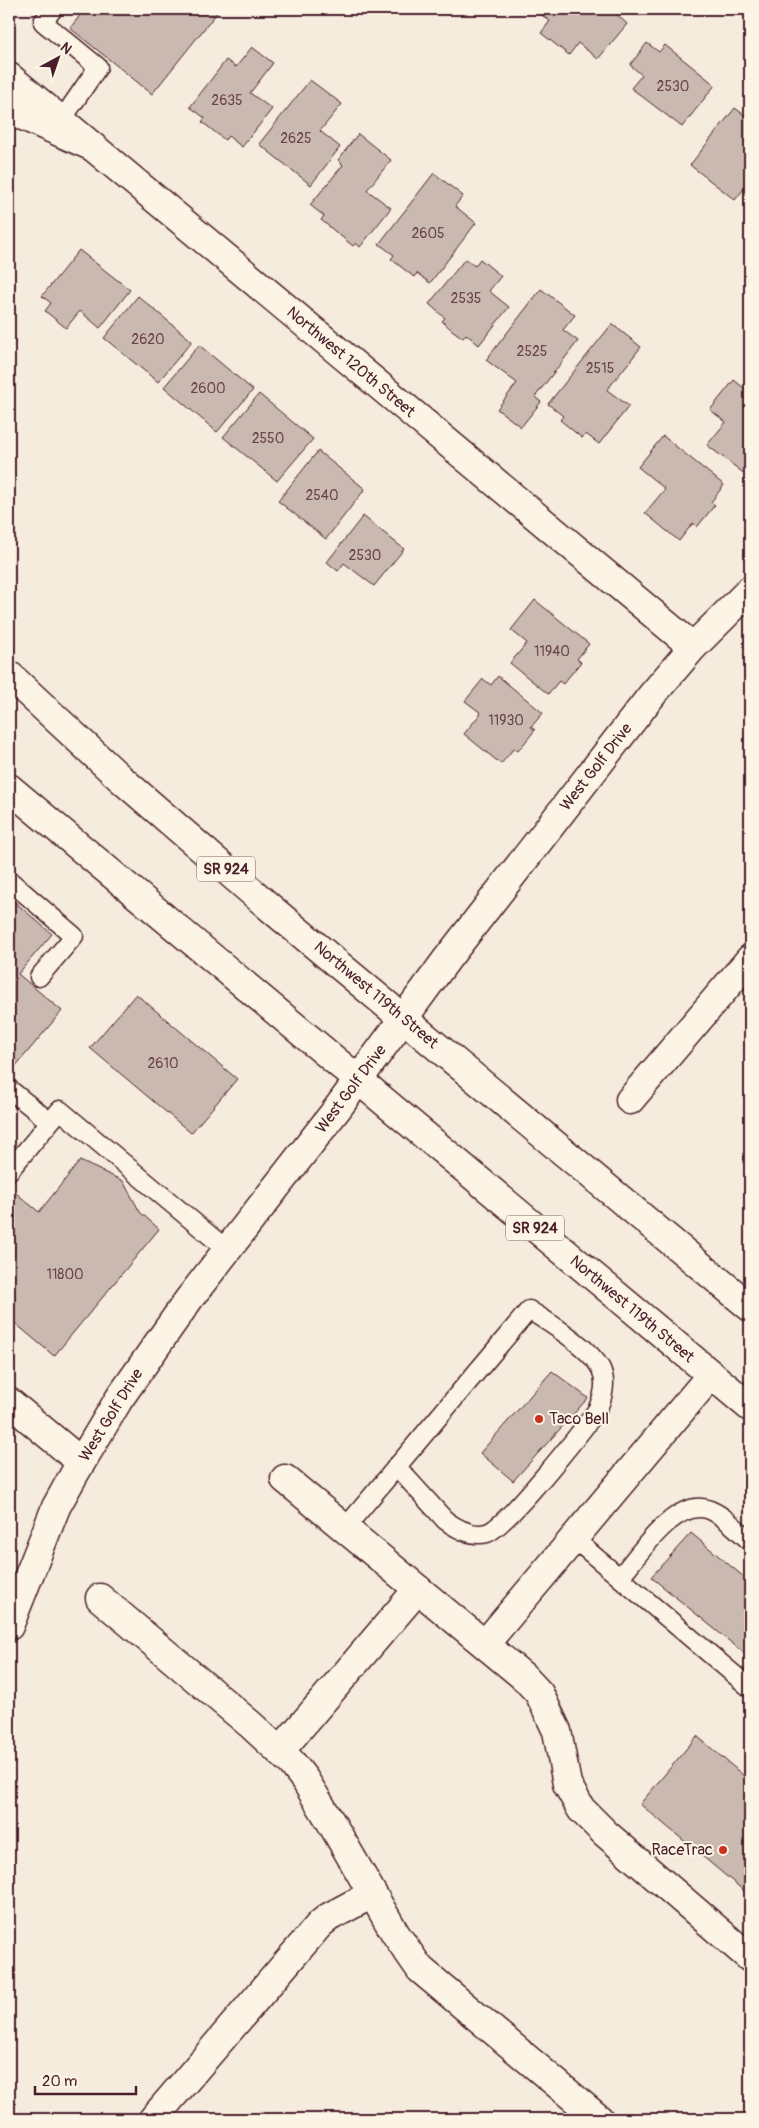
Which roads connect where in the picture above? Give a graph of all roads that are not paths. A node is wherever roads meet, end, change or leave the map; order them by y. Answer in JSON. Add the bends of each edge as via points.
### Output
{"nodes":[{"id":1,"x":53,"y":9,"type":"edge"},
{"id":2,"x":9,"y":77,"type":"edge"},
{"id":3,"x":9,"y":114,"type":"edge"},
{"id":4,"x":61,"y":121,"type":"junction"},
{"id":5,"x":91,"y":146,"type":"junction"},
{"id":6,"x":750,"y":590,"type":"edge"},
{"id":7,"x":694,"y":647,"type":"junction"},
{"id":8,"x":9,"y":675,"type":"edge"},
{"id":9,"x":10,"y":792,"type":"edge"},
{"id":10,"x":9,"y":880,"type":"edge"},
{"id":11,"x":750,"y":961,"type":"edge"},
{"id":12,"x":39,"y":977,"type":"dead end"},
{"id":13,"x":404,"y":1018,"type":"junction"},
{"id":14,"x":358,"y":1081,"type":"junction"},
{"id":15,"x":9,"y":1089,"type":"edge"},
{"id":16,"x":630,"y":1100,"type":"dead end"},
{"id":17,"x":50,"y":1122,"type":"junction"},
{"id":18,"x":9,"y":1170,"type":"edge"},
{"id":19,"x":226,"y":1249,"type":"junction"},
{"id":20,"x":750,"y":1307,"type":"edge"},
{"id":21,"x":711,"y":1375,"type":"junction"},
{"id":22,"x":9,"y":1402,"type":"edge"},
{"id":23,"x":750,"y":1407,"type":"edge"},
{"id":24,"x":81,"y":1462,"type":"junction"},
{"id":25,"x":396,"y":1466,"type":"junction"},
{"id":26,"x":285,"y":1479,"type":"dead end"},
{"id":27,"x":345,"y":1528,"type":"junction"},
{"id":28,"x":573,"y":1538,"type":"junction"},
{"id":29,"x":750,"y":1541,"type":"edge"},
{"id":30,"x":620,"y":1578,"type":"junction"},
{"id":31,"x":418,"y":1589,"type":"junction"},
{"id":32,"x":100,"y":1598,"type":"dead end"},
{"id":33,"x":9,"y":1626,"type":"edge"},
{"id":34,"x":485,"y":1644,"type":"junction"},
{"id":35,"x":750,"y":1688,"type":"edge"},
{"id":36,"x":280,"y":1751,"type":"junction"},
{"id":37,"x":372,"y":1894,"type":"junction"},
{"id":38,"x":750,"y":1958,"type":"edge"},
{"id":39,"x":153,"y":2119,"type":"edge"},
{"id":40,"x":599,"y":2119,"type":"edge"}],
"edges":[{"from":1,"to":4,"type":"lane","via":[[43,22],[98,67]]},
{"from":2,"to":4,"type":"main road","name":"Northwest 120th Street"},
{"from":3,"to":5,"type":"main road","via":[[23,116]]},
{"from":4,"to":5,"type":"main road","name":"Northwest 120th Street"},
{"from":5,"to":7,"type":"main road","name":"Northwest 120th Street"},
{"from":6,"to":7,"type":"main road","name":"West Golf Drive"},
{"from":7,"to":13,"type":"main road","name":"West Golf Drive","via":[[652,695]]},
{"from":8,"to":13,"type":"main road","name":"Northwest 119th Street","number":"SR 924","via":[[120,778]]},
{"from":9,"to":14,"type":"main road","name":"Northwest 119th Street","number":"SR 924"},
{"from":10,"to":12,"type":"lane","via":[[74,936]]},
{"from":11,"to":16,"type":"main road"},
{"from":13,"to":14,"type":"main road","name":"West Golf Drive"},
{"from":13,"to":20,"type":"main road","name":"Northwest 119th Street","number":"SR 924"},
{"from":14,"to":19,"type":"main road","name":"West Golf Drive"},
{"from":14,"to":21,"type":"main road","name":"Northwest 119th Street","number":"SR 924"},
{"from":15,"to":17,"type":"lane"},
{"from":17,"to":18,"type":"lane"},
{"from":17,"to":19,"type":"lane","via":[[60,1110]]},
{"from":19,"to":24,"type":"main road","name":"West Golf Drive","via":[[146,1360]]},
{"from":21,"to":23,"type":"main road","name":"Northwest 119th Street","number":"SR 924"},
{"from":21,"to":28,"type":"main road"},
{"from":22,"to":24,"type":"main road"},
{"from":24,"to":33,"type":"main road","name":"West Golf Drive","via":[[56,1507]]},
{"from":25,"to":25,"type":"lane","via":[[529,1310],[559,1328],[602,1371],[604,1393],[597,1410],[514,1510],[488,1533],[462,1531],[445,1520]]},
{"from":25,"to":27,"type":"lane"},
{"from":26,"to":27,"type":"main road"},
{"from":27,"to":31,"type":"main road"},
{"from":28,"to":30,"type":"lane"},
{"from":28,"to":34,"type":"main road"},
{"from":29,"to":30,"type":"lane","via":[[710,1510],[684,1510],[672,1518]]},
{"from":30,"to":35,"type":"lane"},
{"from":31,"to":34,"type":"main road"},
{"from":31,"to":36,"type":"main road"},
{"from":32,"to":36,"type":"main road"},
{"from":34,"to":38,"type":"main road","via":[[539,1693],[557,1731],[567,1784],[591,1821]]},
{"from":36,"to":37,"type":"main road","via":[[305,1780]]},
{"from":37,"to":39,"type":"main road","via":[[329,1917],[310,1935]]},
{"from":37,"to":40,"type":"main road","via":[[420,1969]]}]}
